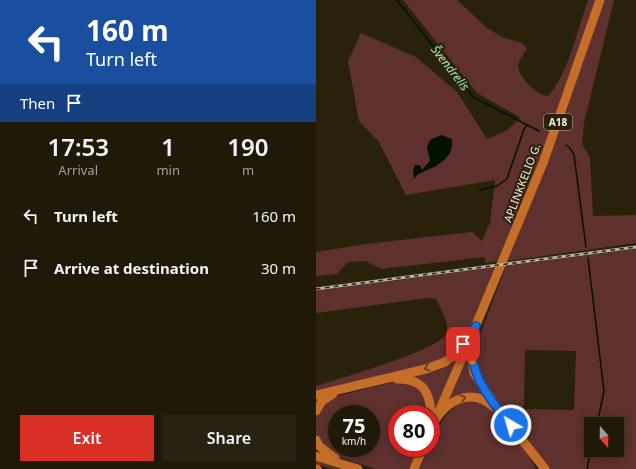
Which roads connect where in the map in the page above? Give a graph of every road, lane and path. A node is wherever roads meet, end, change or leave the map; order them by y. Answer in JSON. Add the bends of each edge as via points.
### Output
{"nodes":[{"id":1,"x":600,"y":0,"type":"edge"},
{"id":2,"x":475,"y":328,"type":"junction"},
{"id":3,"x":384,"y":380,"type":"junction"},
{"id":4,"x":342,"y":390,"type":"junction"},
{"id":5,"x":316,"y":395,"type":"edge"},
{"id":6,"x":430,"y":405,"type":"edge"},
{"id":7,"x":440,"y":408,"type":"edge"},
{"id":8,"x":316,"y":411,"type":"edge"},
{"id":9,"x":501,"y":413,"type":"junction"},
{"id":10,"x":440,"y":417,"type":"edge"},
{"id":11,"x":316,"y":440,"type":"edge"},
{"id":12,"x":530,"y":450,"type":"junction"},
{"id":13,"x":316,"y":456,"type":"edge"},
{"id":14,"x":419,"y":457,"type":"edge"},
{"id":15,"x":346,"y":465,"type":"junction"},
{"id":16,"x":415,"y":467,"type":"edge"},
{"id":17,"x":358,"y":469,"type":"edge"},
{"id":18,"x":538,"y":469,"type":"edge"},
{"id":19,"x":545,"y":469,"type":"edge"}],
"edges":[{"from":1,"to":2,"type":"highway","name":"APLINKKELIO G.","number":"A18","via":[[561,113],[496,281]]},
{"from":2,"to":3,"type":"highway","one_way":true,"via":[[456,353],[445,362]]},
{"from":2,"to":7,"type":"highway","name":"APLINKKELIO G.","number":"A18"},
{"from":2,"to":9,"type":"highway","via":[[471,354],[474,373]]},
{"from":3,"to":4,"type":"highway"},
{"from":3,"to":6,"type":"highway","via":[[407,379],[421,386],[430,399]]},
{"from":4,"to":5,"type":"highway"},
{"from":4,"to":8,"type":"highway","via":[[322,401]]},
{"from":10,"to":9,"type":"highway","one_way":true,"via":[[453,402],[467,396],[483,399]]},
{"from":9,"to":12,"type":"highway"},
{"from":11,"to":15,"type":"highway","via":[[328,454]]},
{"from":12,"to":18,"type":"highway"},
{"from":12,"to":19,"type":"highway"},
{"from":13,"to":15,"type":"highway"},
{"from":14,"to":16,"type":"highway"},
{"from":15,"to":17,"type":"highway"}]}
